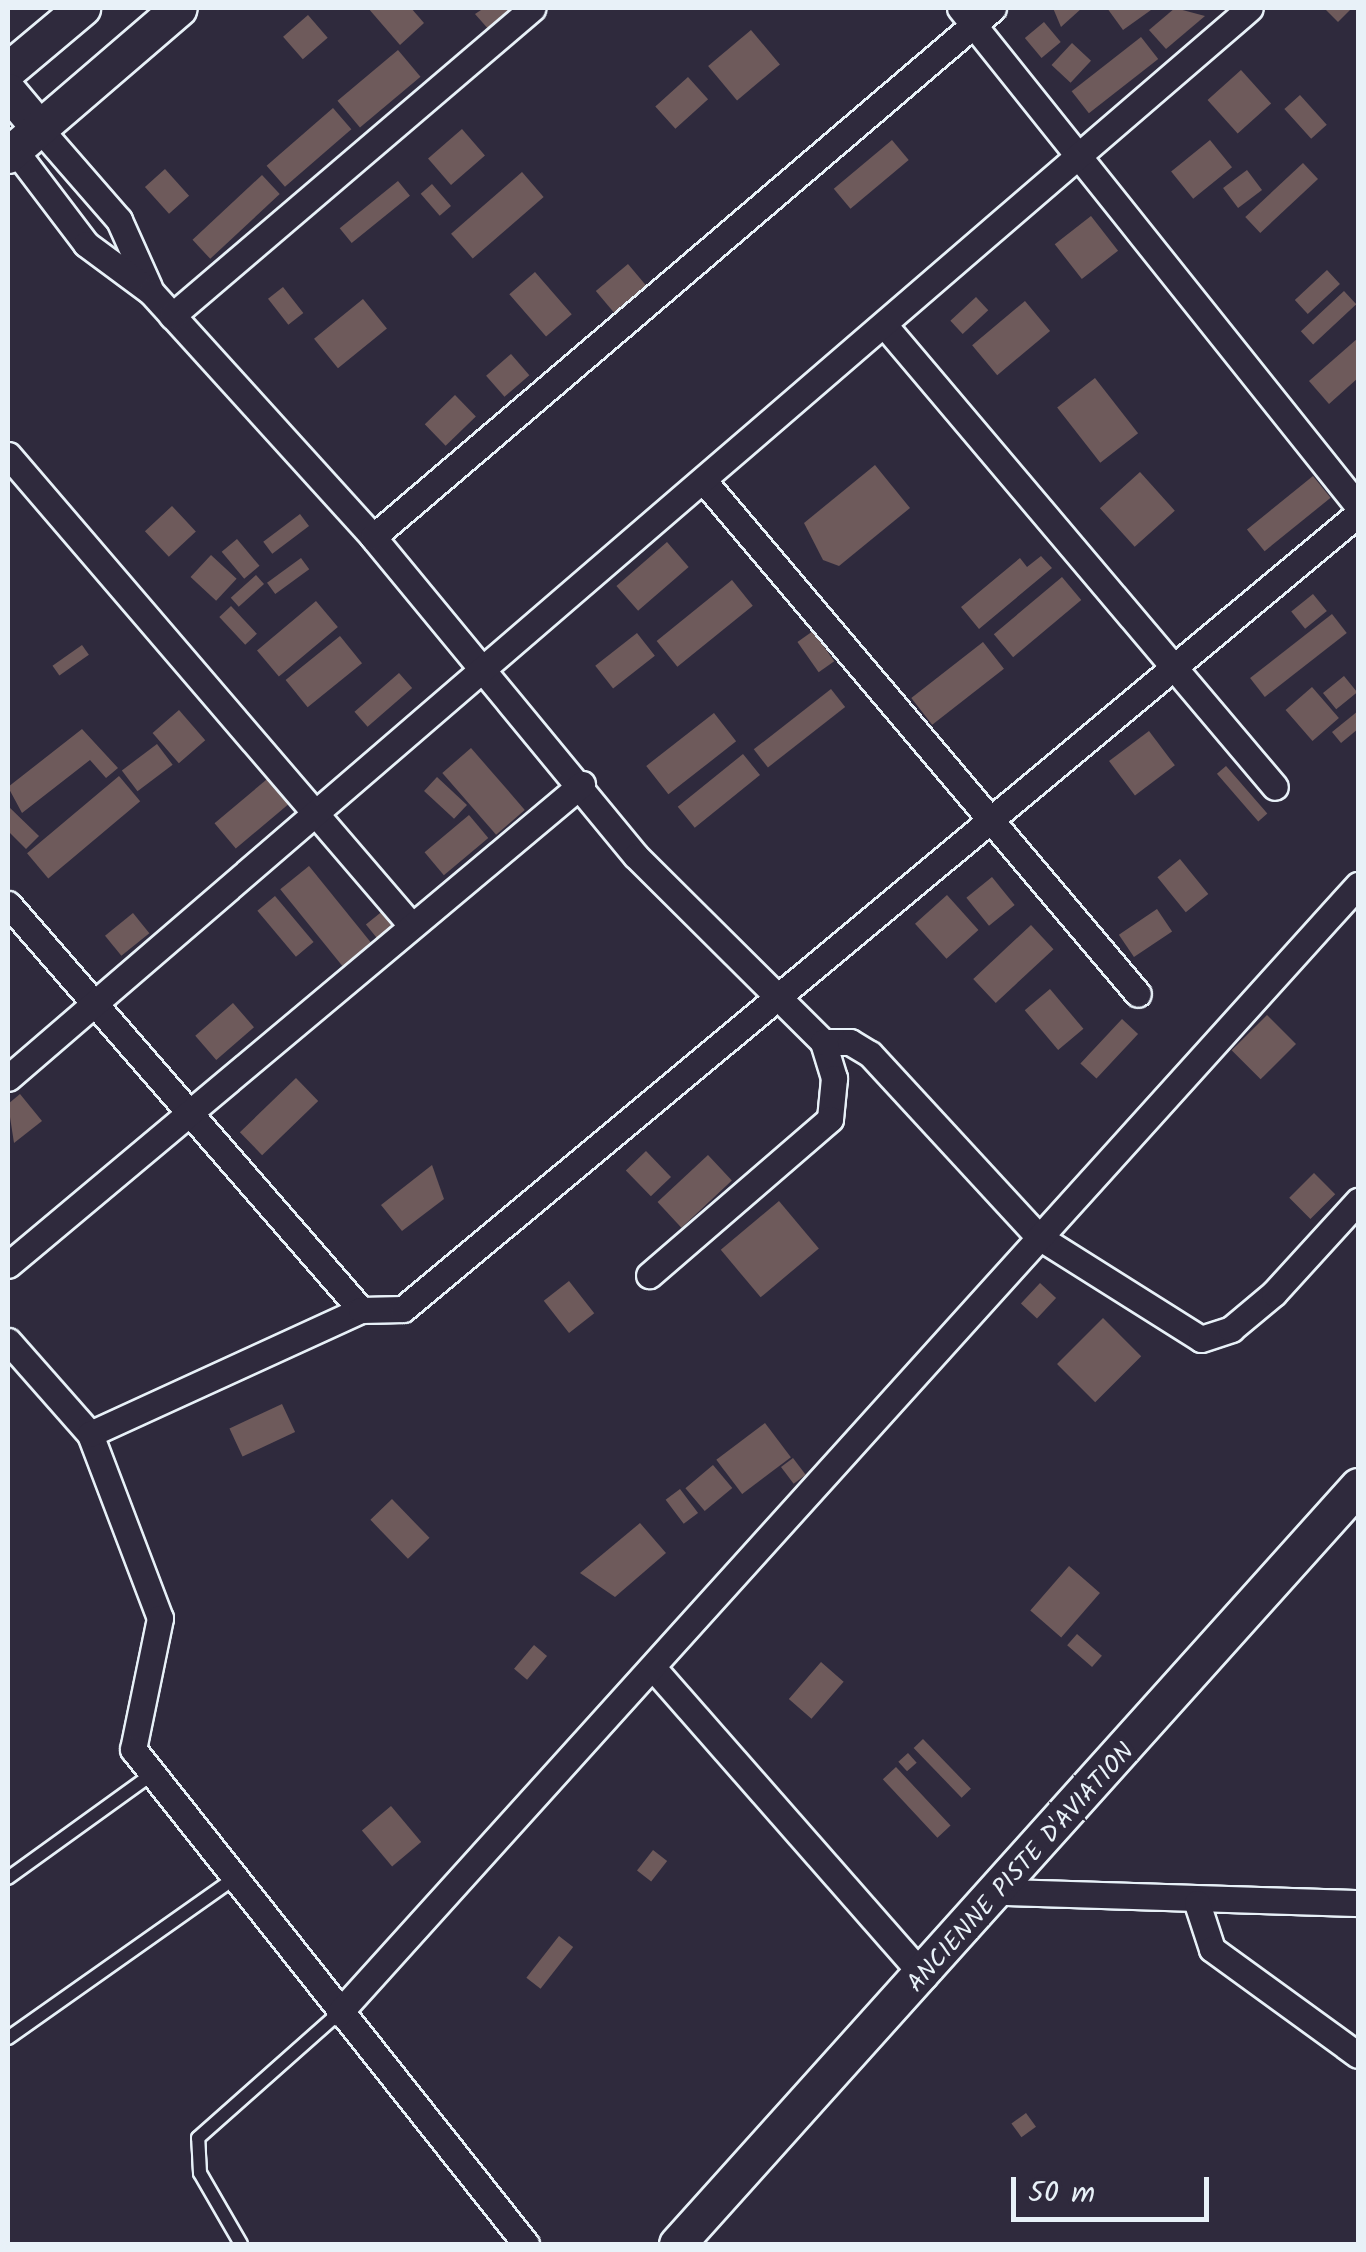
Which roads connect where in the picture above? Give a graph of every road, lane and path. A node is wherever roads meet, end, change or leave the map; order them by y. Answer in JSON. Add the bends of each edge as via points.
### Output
{"nodes":[{"id":1,"x":82,"y":8,"type":"edge"},
{"id":2,"x":179,"y":8,"type":"edge"},
{"id":3,"x":532,"y":8,"type":"edge"},
{"id":4,"x":1250,"y":8,"type":"edge"},
{"id":5,"x":976,"y":13,"type":"edge"},
{"id":6,"x":8,"y":70,"type":"edge"},
{"id":7,"x":8,"y":92,"type":"edge"},
{"id":8,"x":17,"y":143,"type":"edge"},
{"id":9,"x":1080,"y":156,"type":"junction"},
{"id":10,"x":151,"y":292,"type":"junction"},
{"id":11,"x":172,"y":316,"type":"junction"},
{"id":12,"x":886,"y":327,"type":"junction"},
{"id":13,"x":8,"y":456,"type":"edge"},
{"id":14,"x":703,"y":480,"type":"junction"},
{"id":15,"x":1358,"y":510,"type":"edge"},
{"id":16,"x":373,"y":537,"type":"junction"},
{"id":17,"x":1174,"y":667,"type":"junction"},
{"id":18,"x":484,"y":668,"type":"junction"},
{"id":19,"x":582,"y":784,"type":"junction"},
{"id":20,"x":1275,"y":787,"type":"dead end"},
{"id":21,"x":316,"y":813,"type":"junction"},
{"id":22,"x":993,"y":824,"type":"junction"},
{"id":23,"x":1358,"y":885,"type":"edge"},
{"id":24,"x":8,"y":904,"type":"edge"},
{"id":25,"x":411,"y":924,"type":"junction"},
{"id":26,"x":1138,"y":994,"type":"dead end"},
{"id":27,"x":780,"y":1003,"type":"junction"},
{"id":28,"x":94,"y":1004,"type":"junction"},
{"id":29,"x":823,"y":1042,"type":"junction"},
{"id":30,"x":8,"y":1078,"type":"edge"},
{"id":31,"x":188,"y":1114,"type":"junction"},
{"id":32,"x":1358,"y":1201,"type":"edge"},
{"id":33,"x":1039,"y":1238,"type":"junction"},
{"id":34,"x":8,"y":1264,"type":"edge"},
{"id":35,"x":650,"y":1274,"type":"dead end"},
{"id":36,"x":361,"y":1310,"type":"junction"},
{"id":37,"x":8,"y":1341,"type":"edge"},
{"id":38,"x":90,"y":1434,"type":"junction"},
{"id":39,"x":1358,"y":1486,"type":"edge"},
{"id":40,"x":654,"y":1669,"type":"junction"},
{"id":41,"x":152,"y":1774,"type":"junction"},
{"id":42,"x":8,"y":1878,"type":"edge"},
{"id":43,"x":236,"y":1878,"type":"junction"},
{"id":44,"x":1003,"y":1892,"type":"junction"},
{"id":45,"x":1358,"y":1903,"type":"edge"},
{"id":46,"x":1196,"y":1904,"type":"junction"},
{"id":47,"x":924,"y":1976,"type":"junction"},
{"id":48,"x":339,"y":2013,"type":"junction"},
{"id":49,"x":8,"y":2038,"type":"edge"},
{"id":50,"x":1358,"y":2055,"type":"edge"},
{"id":51,"x":242,"y":2244,"type":"edge"},
{"id":52,"x":526,"y":2244,"type":"edge"},
{"id":53,"x":677,"y":2244,"type":"edge"}],
"edges":[{"from":1,"to":6,"type":"street"},
{"from":2,"to":8,"type":"street"},
{"from":3,"to":11,"type":"street"},
{"from":4,"to":9,"type":"street"},
{"from":5,"to":9,"type":"street"},
{"from":5,"to":16,"type":"street"},
{"from":7,"to":8,"type":"street"},
{"from":8,"to":10,"type":"street","via":[[86,244]]},
{"from":8,"to":10,"type":"street","via":[[119,220]]},
{"from":9,"to":12,"type":"street"},
{"from":9,"to":15,"type":"street"},
{"from":10,"to":11,"type":"street"},
{"from":11,"to":16,"type":"street"},
{"from":12,"to":14,"type":"street"},
{"from":12,"to":17,"type":"street"},
{"from":13,"to":21,"type":"street"},
{"from":14,"to":18,"type":"street"},
{"from":14,"to":22,"type":"street"},
{"from":15,"to":17,"type":"street"},
{"from":16,"to":18,"type":"street"},
{"from":17,"to":20,"type":"street"},
{"from":17,"to":22,"type":"street"},
{"from":18,"to":19,"type":"street"},
{"from":18,"to":21,"type":"street"},
{"from":19,"to":25,"type":"street"},
{"from":19,"to":27,"type":"street","via":[[636,856]]},
{"from":21,"to":25,"type":"street"},
{"from":21,"to":28,"type":"street"},
{"from":22,"to":26,"type":"street"},
{"from":22,"to":27,"type":"street"},
{"from":23,"to":33,"type":"street"},
{"from":24,"to":28,"type":"street"},
{"from":25,"to":31,"type":"street"},
{"from":27,"to":29,"type":"street"},
{"from":27,"to":36,"type":"street","via":[[403,1309]]},
{"from":28,"to":30,"type":"street"},
{"from":28,"to":31,"type":"street"},
{"from":29,"to":33,"type":"street","via":[[850,1042],[870,1054]]},
{"from":29,"to":35,"type":"street","via":[[834,1078],[830,1120]]},
{"from":31,"to":34,"type":"street"},
{"from":31,"to":36,"type":"street"},
{"from":32,"to":33,"type":"street","via":[[1274,1293],[1231,1329],[1201,1339]]},
{"from":33,"to":40,"type":"street"},
{"from":36,"to":38,"type":"street"},
{"from":37,"to":38,"type":"street"},
{"from":38,"to":41,"type":"street","via":[[160,1618],[132,1749]]},
{"from":39,"to":44,"type":"street","name":"ANCIENNE PISTE D'AVIATION"},
{"from":40,"to":47,"type":"street"},
{"from":40,"to":48,"type":"street"},
{"from":41,"to":42,"type":"lane"},
{"from":41,"to":43,"type":"street"},
{"from":43,"to":48,"type":"street"},
{"from":43,"to":49,"type":"lane"},
{"from":44,"to":46,"type":"street"},
{"from":44,"to":47,"type":"street","name":"ANCIENNE PISTE D'AVIATION"},
{"from":45,"to":46,"type":"street"},
{"from":46,"to":50,"type":"street","via":[[1212,1949]]},
{"from":47,"to":53,"type":"street","name":"ANCIENNE PISTE D'AVIATION"},
{"from":48,"to":51,"type":"lane","via":[[198,2138],[200,2174]]},
{"from":48,"to":52,"type":"street"}]}
